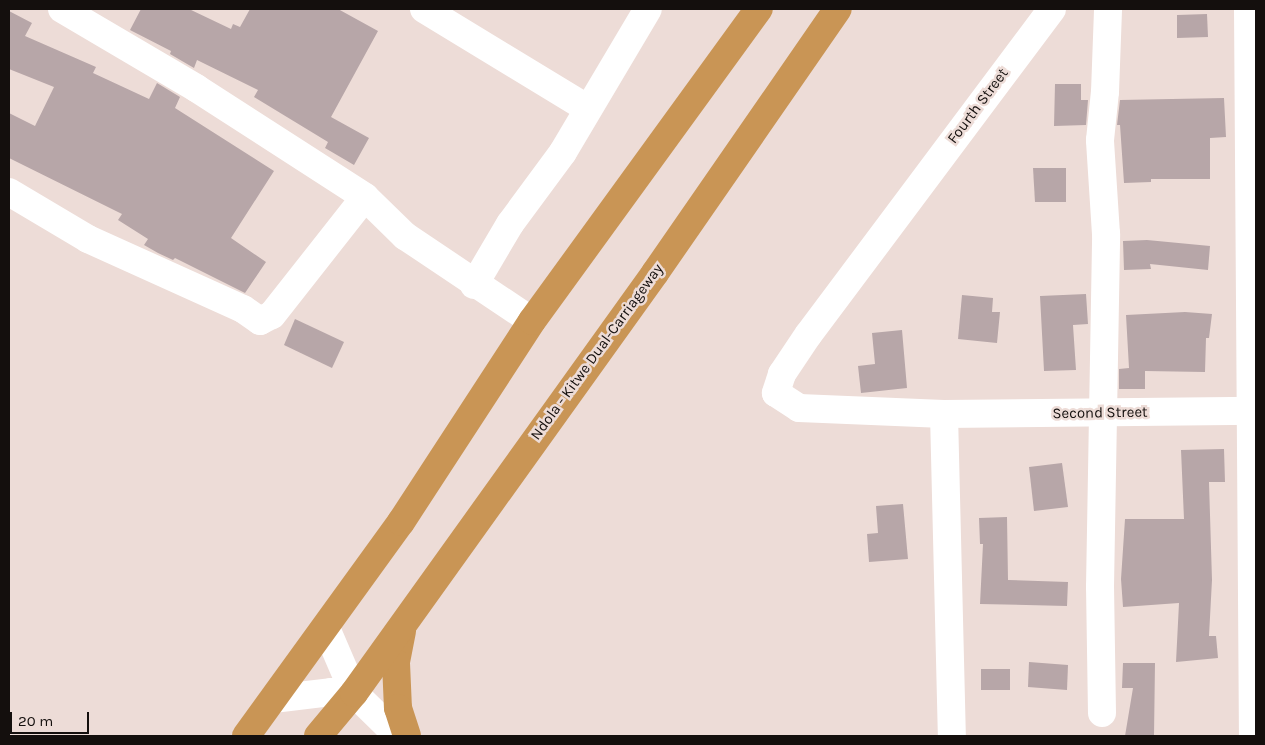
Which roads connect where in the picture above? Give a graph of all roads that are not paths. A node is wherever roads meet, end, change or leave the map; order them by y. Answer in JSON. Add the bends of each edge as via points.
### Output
{"nodes":[{"id":1,"x":62,"y":9,"type":"edge"},
{"id":2,"x":424,"y":9,"type":"edge"},
{"id":3,"x":648,"y":9,"type":"edge"},
{"id":4,"x":759,"y":9,"type":"edge"},
{"id":5,"x":838,"y":9,"type":"edge"},
{"id":6,"x":1052,"y":9,"type":"edge"},
{"id":7,"x":1108,"y":9,"type":"edge"},
{"id":8,"x":1248,"y":9,"type":"edge"},
{"id":9,"x":587,"y":108,"type":"junction"},
{"id":10,"x":9,"y":192,"type":"edge"},
{"id":11,"x":365,"y":196,"type":"junction"},
{"id":12,"x":474,"y":285,"type":"junction"},
{"id":13,"x":532,"y":322,"type":"junction"},
{"id":14,"x":1254,"y":411,"type":"edge"},
{"id":15,"x":944,"y":414,"type":"junction"},
{"id":16,"x":1104,"y":414,"type":"junction"},
{"id":17,"x":403,"y":622,"type":"junction"},
{"id":18,"x":326,"y":628,"type":"junction"},
{"id":19,"x":354,"y":693,"type":"junction"},
{"id":20,"x":273,"y":699,"type":"junction"},
{"id":21,"x":1102,"y":713,"type":"dead end"},
{"id":22,"x":246,"y":736,"type":"edge"},
{"id":23,"x":318,"y":736,"type":"edge"},
{"id":24,"x":398,"y":736,"type":"edge"},
{"id":25,"x":407,"y":736,"type":"edge"},
{"id":26,"x":952,"y":736,"type":"edge"},
{"id":27,"x":1254,"y":736,"type":"edge"}],
"edges":[{"from":1,"to":11,"type":"street","via":[[196,88]]},
{"from":2,"to":9,"type":"street"},
{"from":3,"to":9,"type":"street"},
{"from":4,"to":13,"type":"highway"},
{"from":5,"to":17,"type":"highway","name":"Ndola - Kitwe Dual-Carriageway","via":[[654,273]]},
{"from":6,"to":15,"type":"street","name":"Fourth Street","via":[[808,335],[782,374],[776,393],[799,408]]},
{"from":7,"to":16,"type":"street","via":[[1106,92],[1100,140],[1106,234]]},
{"from":8,"to":14,"type":"street"},
{"from":9,"to":12,"type":"street","via":[[563,152],[510,224]]},
{"from":10,"to":11,"type":"street","via":[[88,239],[243,309],[260,321],[272,315]]},
{"from":11,"to":12,"type":"street","via":[[405,236]]},
{"from":12,"to":13,"type":"street"},
{"from":13,"to":18,"type":"highway","via":[[433,474]]},
{"from":14,"to":16,"type":"street","name":"Second Street"},
{"from":14,"to":27,"type":"street"},
{"from":15,"to":16,"type":"street","name":"Second Street"},
{"from":15,"to":26,"type":"street"},
{"from":16,"to":21,"type":"street","via":[[1100,588]]},
{"from":17,"to":19,"type":"highway","name":"Ndola - Kitwe Dual-Carriageway"},
{"from":17,"to":25,"type":"highway","via":[[396,663],[398,708]]},
{"from":18,"to":19,"type":"street"},
{"from":18,"to":20,"type":"highway"},
{"from":19,"to":20,"type":"street","via":[[331,692]]},
{"from":19,"to":23,"type":"highway","name":"Ndola - Kitwe Dual-Carriageway"},
{"from":19,"to":24,"type":"street"},
{"from":20,"to":22,"type":"highway"}]}
